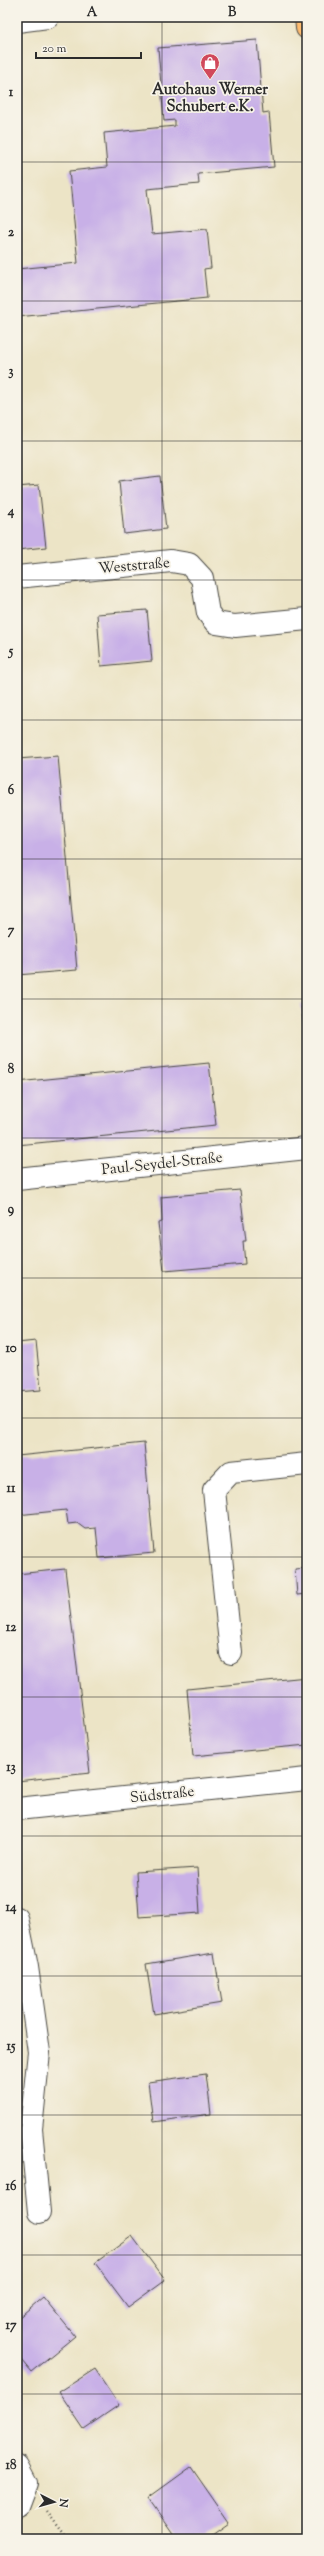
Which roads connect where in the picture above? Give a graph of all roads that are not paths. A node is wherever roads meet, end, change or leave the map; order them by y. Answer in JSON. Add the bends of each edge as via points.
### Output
{"nodes":[{"id":1,"x":48,"y":17,"type":"edge"},
{"id":2,"x":306,"y":17,"type":"edge"},
{"id":3,"x":17,"y":21,"type":"edge"},
{"id":4,"x":307,"y":28,"type":"edge"},
{"id":5,"x":17,"y":576,"type":"edge"},
{"id":6,"x":307,"y":619,"type":"edge"},
{"id":7,"x":307,"y":1148,"type":"edge"},
{"id":8,"x":17,"y":1179,"type":"edge"},
{"id":9,"x":307,"y":1464,"type":"edge"},
{"id":10,"x":230,"y":1653,"type":"dead end"},
{"id":11,"x":307,"y":1779,"type":"edge"},
{"id":12,"x":17,"y":1809,"type":"edge"},
{"id":13,"x":17,"y":1918,"type":"edge"},
{"id":14,"x":39,"y":2212,"type":"dead end"},
{"id":15,"x":17,"y":2466,"type":"edge"},
{"id":16,"x":17,"y":2507,"type":"edge"}],
"edges":[{"from":1,"to":3,"type":"street"},
{"from":2,"to":4,"type":"main road"},
{"from":5,"to":6,"type":"street","name":"Weststraße","via":[[171,561],[189,564],[202,578],[208,613],[216,623],[235,626]]},
{"from":7,"to":8,"type":"street","name":"Paul-Seydel-Straße"},
{"from":9,"to":10,"type":"street","via":[[231,1472],[214,1490]]},
{"from":11,"to":12,"type":"street","name":"Südstraße"},
{"from":13,"to":14,"type":"street","via":[[39,2052],[31,2129]]},
{"from":15,"to":16,"type":"street","via":[[26,2483]]}]}
